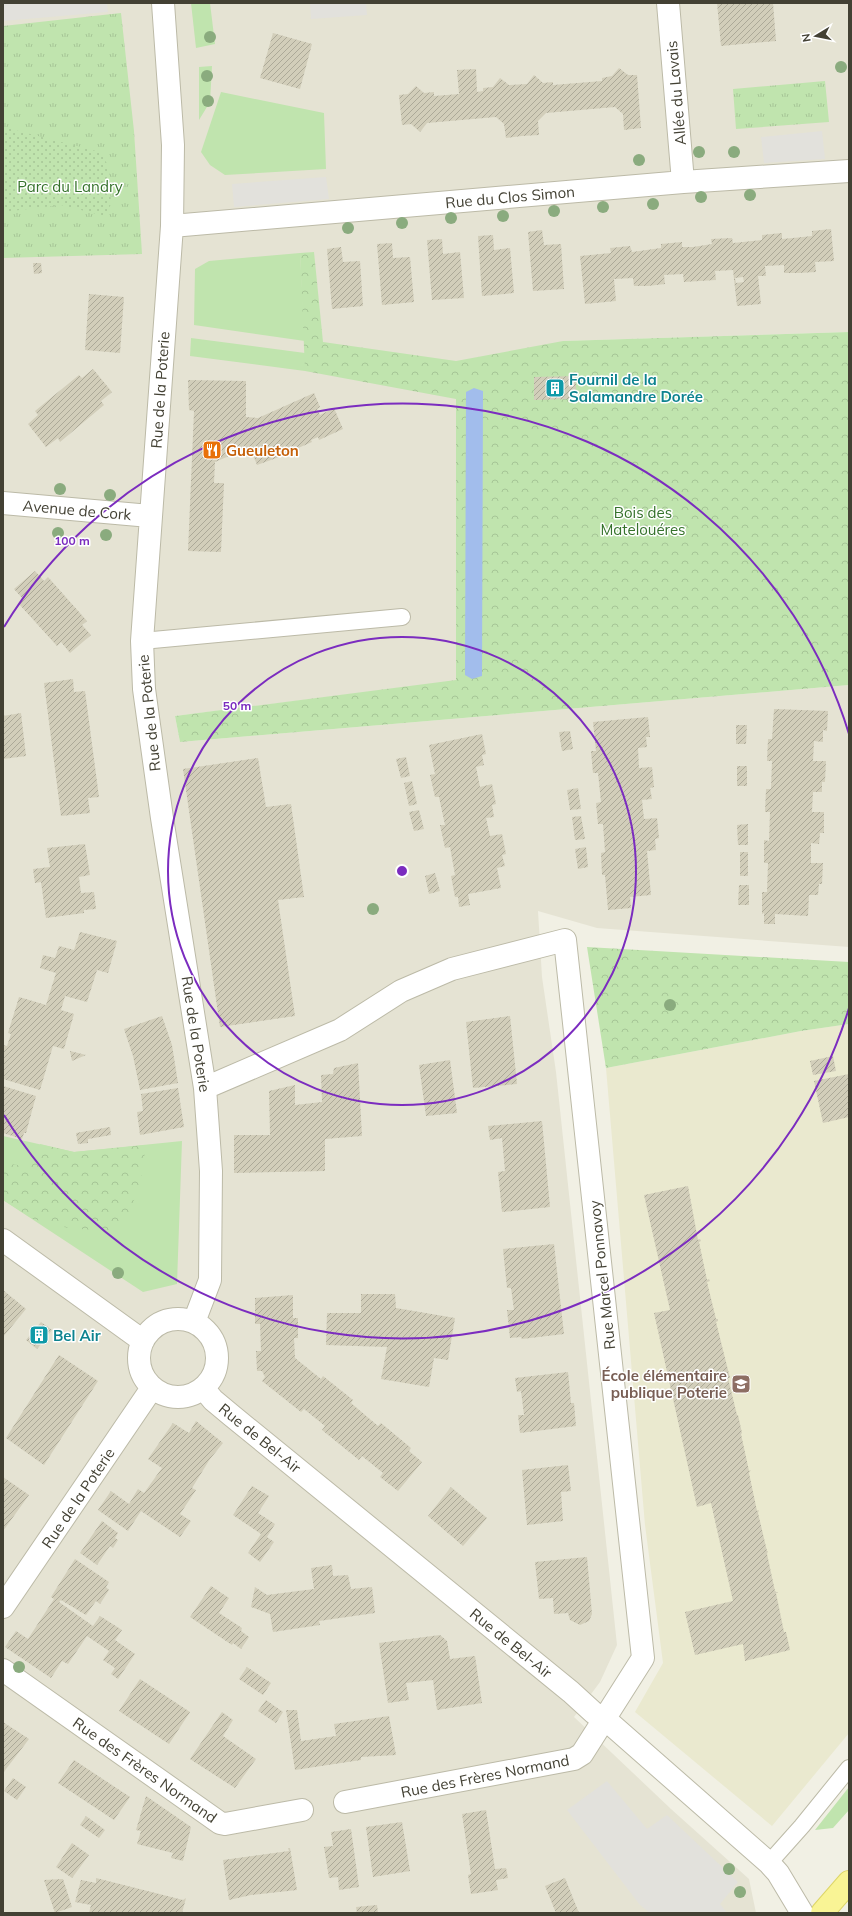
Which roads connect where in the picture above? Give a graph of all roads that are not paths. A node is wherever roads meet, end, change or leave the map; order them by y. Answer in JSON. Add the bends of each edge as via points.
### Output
{"nodes":[{"id":1,"x":163,"y":3,"type":"edge"},
{"id":2,"x":668,"y":3,"type":"edge"},
{"id":3,"x":849,"y":171,"type":"edge"},
{"id":4,"x":683,"y":182,"type":"junction"},
{"id":5,"x":172,"y":226,"type":"junction"},
{"id":6,"x":3,"y":503,"type":"edge"},
{"id":7,"x":150,"y":516,"type":"junction"},
{"id":8,"x":402,"y":617,"type":"dead end"},
{"id":9,"x":142,"y":641,"type":"junction"},
{"id":10,"x":205,"y":1088,"type":"junction"},
{"id":11,"x":3,"y":1240,"type":"edge"},
{"id":12,"x":194,"y":1322,"type":"junction"},
{"id":13,"x":143,"y":1341,"type":"junction"},
{"id":14,"x":152,"y":1388,"type":"junction"},
{"id":15,"x":204,"y":1389,"type":"junction"},
{"id":16,"x":3,"y":1607,"type":"edge"},
{"id":17,"x":3,"y":1670,"type":"edge"},
{"id":18,"x":605,"y":1719,"type":"junction"},
{"id":19,"x":849,"y":1768,"type":"edge"},
{"id":20,"x":345,"y":1802,"type":"dead end"},
{"id":21,"x":302,"y":1810,"type":"dead end"},
{"id":22,"x":769,"y":1863,"type":"junction"},
{"id":23,"x":849,"y":1882,"type":"edge"},
{"id":24,"x":802,"y":1913,"type":"edge"},
{"id":25,"x":822,"y":1913,"type":"edge"}],
"edges":[{"from":1,"to":5,"type":"street","name":"Rue de la Poterie","via":[[172,145]]},
{"from":2,"to":4,"type":"street","name":"Allée du Lavais"},
{"from":3,"to":4,"type":"street","name":"Rue du Clos Simon"},
{"from":4,"to":5,"type":"street","name":"Rue du Clos Simon"},
{"from":5,"to":7,"type":"street","name":"Rue de la Poterie"},
{"from":6,"to":7,"type":"street","name":"Avenue de Cork"},
{"from":7,"to":9,"type":"street","name":"Rue de la Poterie"},
{"from":8,"to":9,"type":"lane"},
{"from":9,"to":10,"type":"street","name":"Rue de la Poterie","via":[[144,689],[162,818]]},
{"from":10,"to":12,"type":"street","name":"Rue de la Poterie","via":[[211,1171],[210,1280]]},
{"from":10,"to":18,"type":"street","name":"Rue Marcel Ponnavoy","via":[[340,1030],[401,991],[445,972],[565,940],[643,1658]]},
{"from":11,"to":13,"type":"street"},
{"from":12,"to":13,"type":"street","via":[[182,1319],[159,1324]]},
{"from":12,"to":15,"type":"street","via":[[205,1329],[213,1340],[217,1353],[217,1366]]},
{"from":13,"to":14,"type":"street","via":[[139,1353],[140,1366],[144,1378]]},
{"from":14,"to":15,"type":"street","via":[[172,1398],[184,1397]]},
{"from":14,"to":16,"type":"street","name":"Rue de la Poterie"},
{"from":15,"to":18,"type":"street","name":"Rue de Bel-Air","via":[[231,1415],[594,1713]]},
{"from":17,"to":21,"type":"street","name":"Rue des Frères Normand","via":[[220,1823]]},
{"from":18,"to":20,"type":"street","name":"Rue des Frères Normand","via":[[582,1754],[565,1762]]},
{"from":18,"to":22,"type":"street","name":"Rue de Bel-Air"},
{"from":19,"to":22,"type":"lane"},
{"from":22,"to":24,"type":"street","name":"Rue de Bel-Air","via":[[778,1873]]},
{"from":23,"to":25,"type":"main road"}]}
